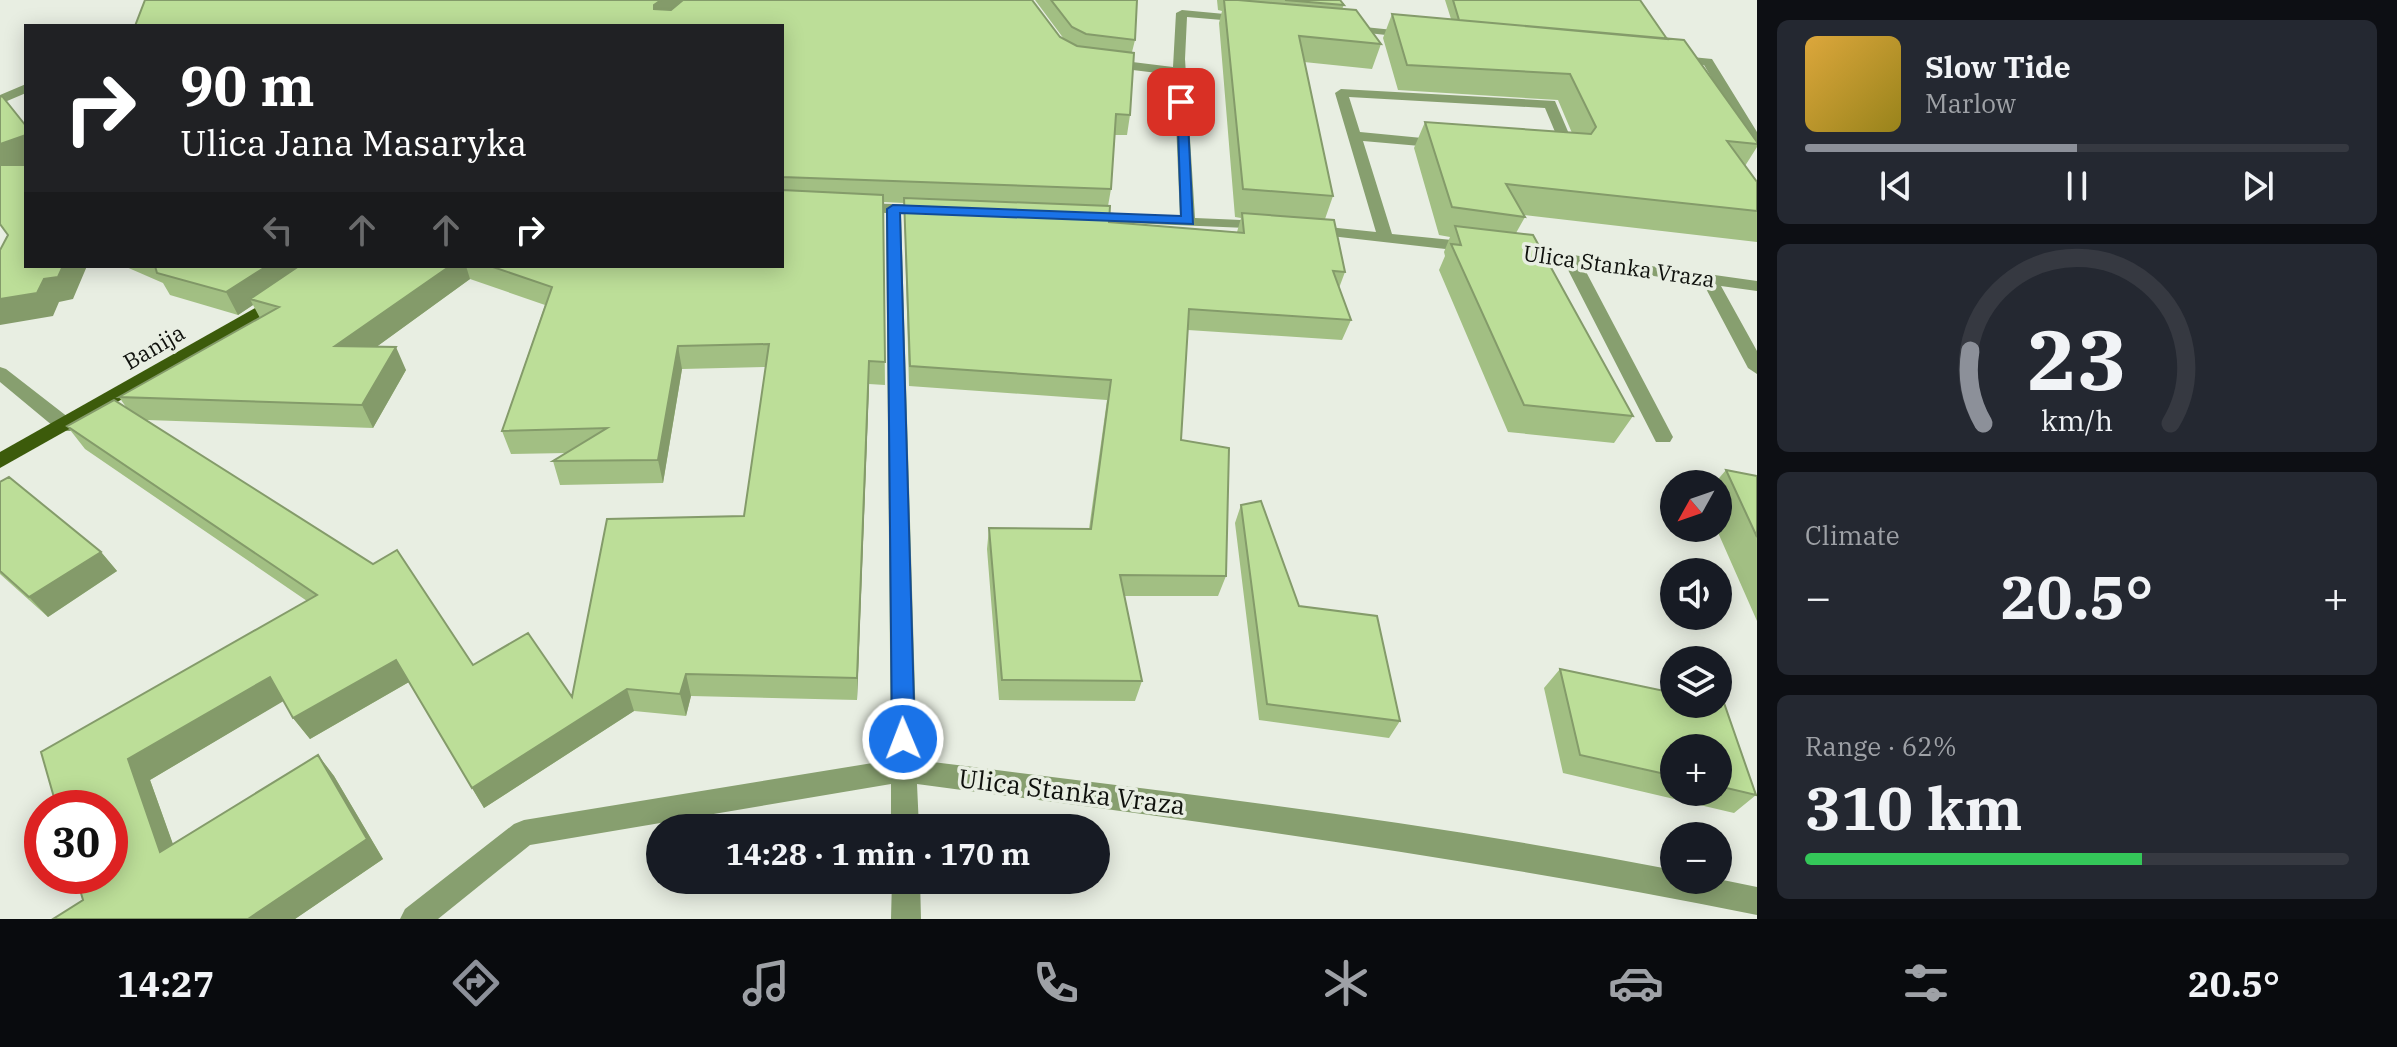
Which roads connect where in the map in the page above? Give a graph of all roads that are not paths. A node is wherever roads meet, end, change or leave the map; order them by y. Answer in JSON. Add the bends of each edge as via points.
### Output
{"nodes":[{"id":1,"x":1258,"y":20,"type":"edge"},
{"id":2,"x":1334,"y":27,"type":"edge"},
{"id":3,"x":1428,"y":36,"type":"edge"},
{"id":4,"x":1661,"y":58,"type":"edge"},
{"id":5,"x":1094,"y":61,"type":"edge"},
{"id":6,"x":1180,"y":72,"type":"junction"},
{"id":7,"x":24,"y":89,"type":"edge"},
{"id":8,"x":0,"y":100,"type":"edge"},
{"id":9,"x":1355,"y":136,"type":"junction"},
{"id":10,"x":1757,"y":143,"type":"edge"},
{"id":11,"x":1463,"y":146,"type":"edge"},
{"id":12,"x":1556,"y":154,"type":"edge"},
{"id":13,"x":846,"y":207,"type":"edge"},
{"id":14,"x":893,"y":209,"type":"junction"},
{"id":15,"x":940,"y":211,"type":"edge"},
{"id":16,"x":1064,"y":216,"type":"edge"},
{"id":17,"x":1188,"y":221,"type":"junction"},
{"id":18,"x":1385,"y":236,"type":"junction"},
{"id":19,"x":1571,"y":259,"type":"junction"},
{"id":20,"x":1708,"y":277,"type":"junction"},
{"id":21,"x":1757,"y":286,"type":"edge"},
{"id":22,"x":290,"y":292,"type":"edge"},
{"id":23,"x":1757,"y":368,"type":"edge"},
{"id":24,"x":0,"y":373,"type":"edge"},
{"id":25,"x":66,"y":426,"type":"junction"},
{"id":26,"x":1663,"y":437,"type":"dead end"},
{"id":27,"x":0,"y":461,"type":"edge"},
{"id":28,"x":904,"y":770,"type":"junction"},
{"id":29,"x":905,"y":814,"type":"edge"},
{"id":30,"x":906,"y":894,"type":"edge"},
{"id":31,"x":1757,"y":901,"type":"edge"},
{"id":32,"x":415,"y":919,"type":"edge"},
{"id":33,"x":906,"y":919,"type":"edge"}],
"edges":[{"from":1,"to":6,"type":"street","via":[[1182,13]]},
{"from":2,"to":3,"type":"street"},
{"from":4,"to":10,"type":"street","via":[[1708,62]]},
{"from":5,"to":6,"type":"street"},
{"from":6,"to":17,"type":"street"},
{"from":7,"to":8,"type":"street"},
{"from":9,"to":11,"type":"street"},
{"from":9,"to":12,"type":"street","via":[[1341,93],[1550,104],[1572,155]]},
{"from":9,"to":18,"type":"street"},
{"from":13,"to":14,"type":"street"},
{"from":14,"to":15,"type":"street"},
{"from":14,"to":28,"type":"street"},
{"from":16,"to":17,"type":"street","name":"Ulica Stanka Vraza"},
{"from":17,"to":18,"type":"street","name":"Ulica Stanka Vraza"},
{"from":18,"to":19,"type":"street","name":"Ulica Stanka Vraza"},
{"from":19,"to":20,"type":"street","name":"Ulica Stanka Vraza"},
{"from":19,"to":26,"type":"street"},
{"from":20,"to":21,"type":"street","name":"Ulica Stanka Vraza"},
{"from":20,"to":23,"type":"street"},
{"from":22,"to":25,"type":"main road","name":"Banija"},
{"from":24,"to":25,"type":"street"},
{"from":25,"to":27,"type":"main road","name":"Banija"},
{"from":28,"to":29,"type":"street"},
{"from":28,"to":31,"type":"street","name":"Ulica Stanka Vraza","via":[[1287,821],[1601,870]]},
{"from":28,"to":32,"type":"street","name":"Ulica Stanka Vraza","via":[[524,833]]},
{"from":30,"to":33,"type":"street"}]}
